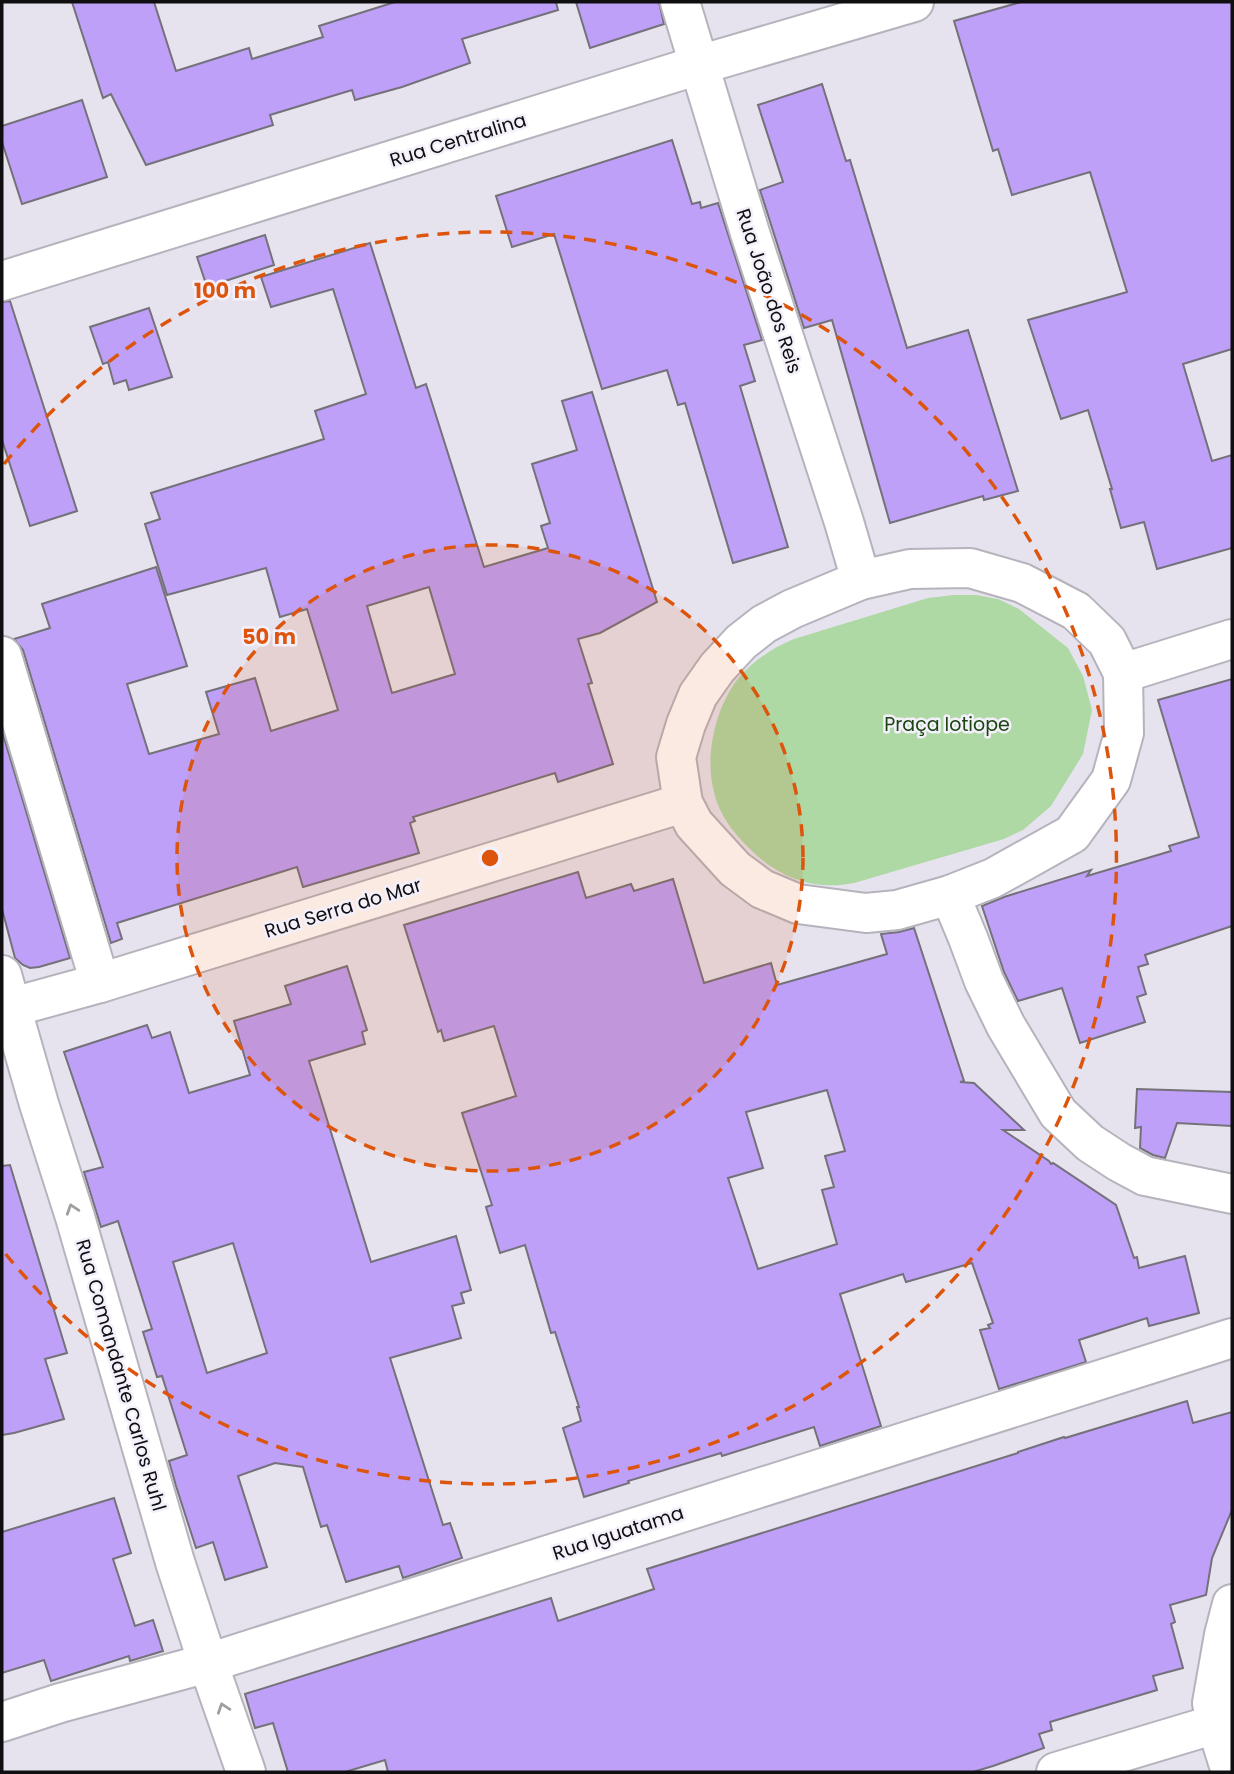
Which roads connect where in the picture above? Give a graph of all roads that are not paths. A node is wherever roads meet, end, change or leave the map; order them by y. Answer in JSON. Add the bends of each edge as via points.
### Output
{"nodes":[{"id":1,"x":680,"y":2,"type":"edge"},
{"id":2,"x":914,"y":2,"type":"edge"},
{"id":3,"x":699,"y":65,"type":"junction"},
{"id":4,"x":2,"y":281,"type":"edge"},
{"id":5,"x":861,"y":580,"type":"junction"},
{"id":6,"x":1232,"y":639,"type":"edge"},
{"id":7,"x":2,"y":656,"type":"edge"},
{"id":8,"x":1123,"y":673,"type":"junction"},
{"id":9,"x":683,"y":803,"type":"junction"},
{"id":10,"x":950,"y":895,"type":"junction"},
{"id":11,"x":100,"y":983,"type":"junction"},
{"id":12,"x":5,"y":997,"type":"edge"},
{"id":13,"x":1232,"y":1194,"type":"edge"},
{"id":14,"x":1232,"y":1338,"type":"edge"},
{"id":15,"x":1232,"y":1604,"type":"edge"},
{"id":16,"x":208,"y":1663,"type":"junction"},
{"id":17,"x":2,"y":1722,"type":"edge"},
{"id":18,"x":1216,"y":1724,"type":"junction"},
{"id":19,"x":246,"y":1772,"type":"edge"},
{"id":20,"x":1056,"y":1772,"type":"edge"},
{"id":21,"x":1231,"y":1772,"type":"edge"}],
"edges":[{"from":1,"to":3,"type":"street","name":"Rua João dos Reis"},
{"from":2,"to":3,"type":"street","name":"Rua Centralina"},
{"from":3,"to":4,"type":"street","name":"Rua Centralina"},
{"from":3,"to":5,"type":"street","name":"Rua João dos Reis"},
{"from":5,"to":8,"type":"street","via":[[910,569],[970,568],[1023,583],[1076,611],[1107,641]]},
{"from":5,"to":9,"type":"street","via":[[764,624],[717,668],[698,695],[676,757]]},
{"from":6,"to":8,"type":"street"},
{"from":7,"to":11,"type":"street"},
{"from":8,"to":10,"type":"street","via":[[1124,733],[1111,780],[1072,834],[993,878]]},
{"from":9,"to":10,"type":"street","via":[[694,824],[735,869],[762,889],[798,904],[866,913],[897,910]]},
{"from":9,"to":11,"type":"street","name":"Rua Serra do Mar"},
{"from":10,"to":13,"type":"street","via":[[1006,1026],[1058,1113],[1090,1143],[1145,1176]]},
{"from":11,"to":12,"type":"street","name":"Rua Serra do Mar"},
{"from":16,"to":12,"type":"street","name":"Rua Comandante Carlos Ruhl","one_way":true},
{"from":14,"to":16,"type":"street","name":"Rua Iguatama"},
{"from":15,"to":18,"type":"street","via":[[1214,1686]]},
{"from":16,"to":17,"type":"street","name":"Rua Iguatama"},
{"from":19,"to":16,"type":"street","name":"Rua Comandante Carlos Ruhl","one_way":true},
{"from":18,"to":20,"type":"street"},
{"from":18,"to":21,"type":"street"}]}
